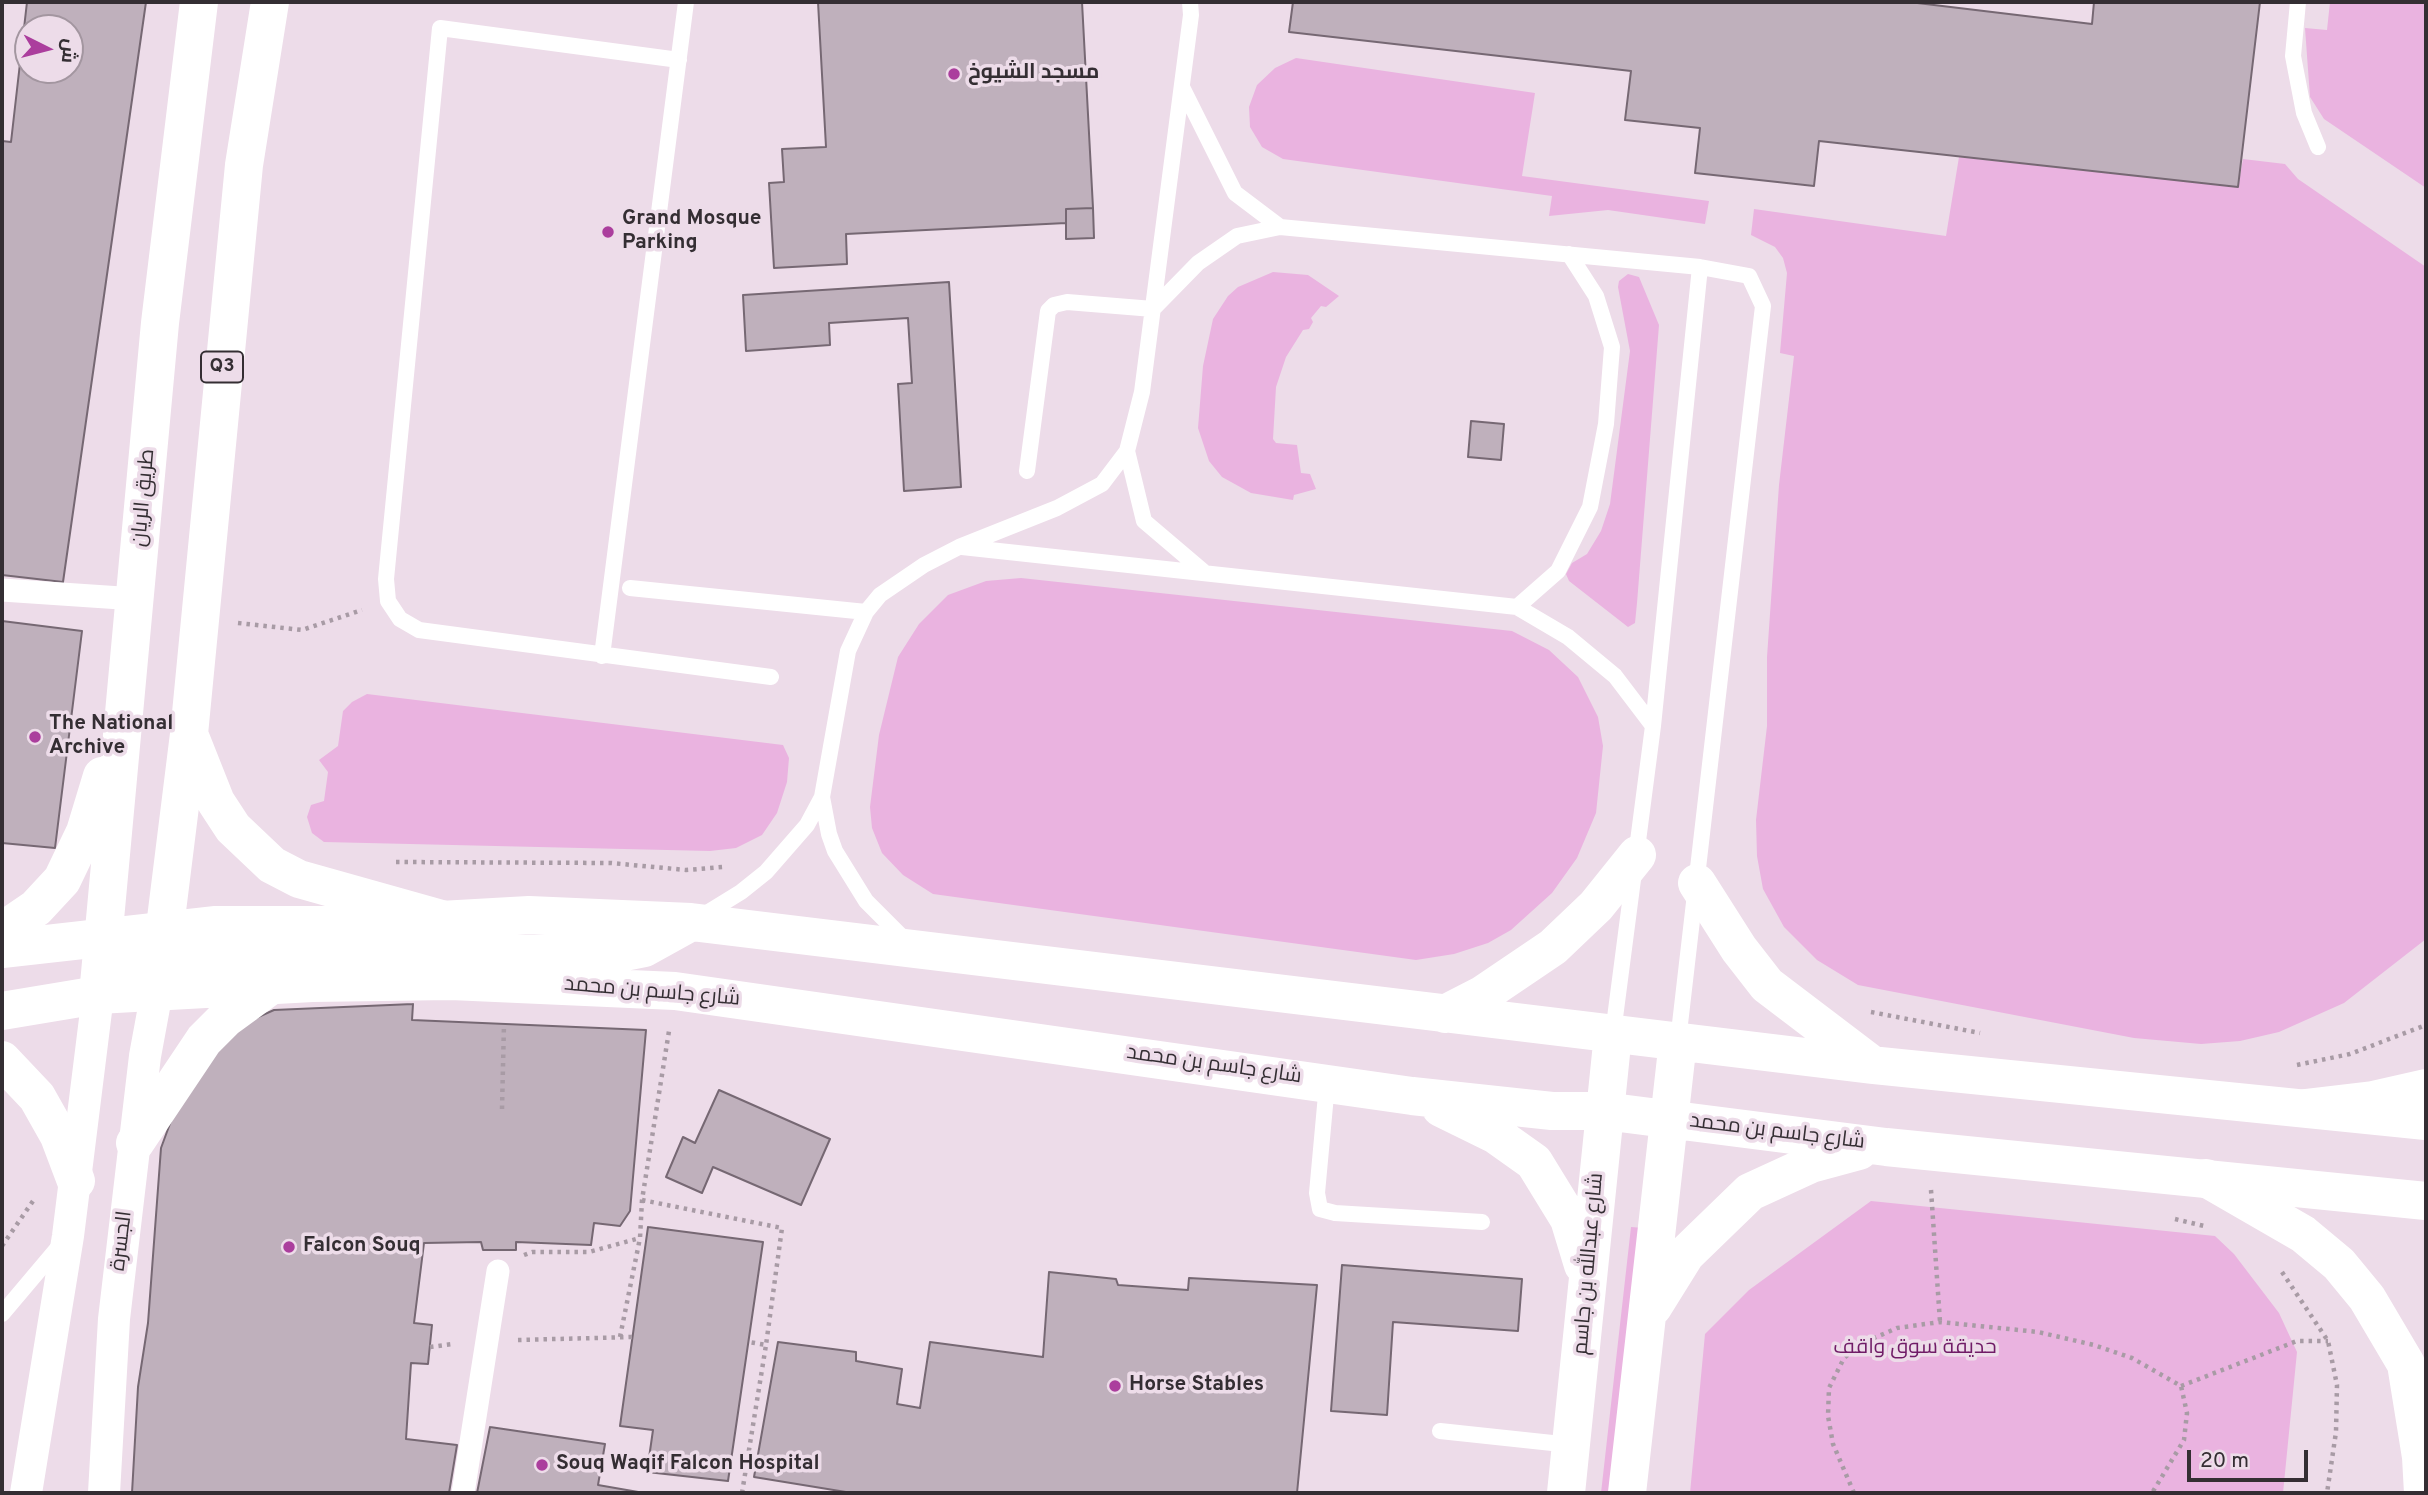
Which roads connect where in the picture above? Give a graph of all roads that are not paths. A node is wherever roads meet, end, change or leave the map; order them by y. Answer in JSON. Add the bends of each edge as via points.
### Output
{"nodes":[{"id":1,"x":199,"y":2,"type":"edge"},
{"id":2,"x":270,"y":2,"type":"edge"},
{"id":3,"x":686,"y":2,"type":"edge"},
{"id":4,"x":1190,"y":2,"type":"edge"},
{"id":5,"x":2298,"y":2,"type":"edge"},
{"id":6,"x":679,"y":60,"type":"junction"},
{"id":7,"x":1182,"y":88,"type":"junction"},
{"id":8,"x":2318,"y":147,"type":"dead end"},
{"id":9,"x":1280,"y":227,"type":"junction"},
{"id":10,"x":1569,"y":254,"type":"junction"},
{"id":11,"x":1700,"y":267,"type":"junction"},
{"id":12,"x":1153,"y":309,"type":"junction"},
{"id":13,"x":1127,"y":451,"type":"junction"},
{"id":14,"x":1027,"y":471,"type":"dead end"},
{"id":15,"x":959,"y":547,"type":"junction"},
{"id":16,"x":1203,"y":572,"type":"junction"},
{"id":17,"x":630,"y":588,"type":"dead end"},
{"id":18,"x":2,"y":590,"type":"edge"},
{"id":19,"x":1517,"y":607,"type":"junction"},
{"id":20,"x":134,"y":611,"type":"junction"},
{"id":21,"x":866,"y":612,"type":"junction"},
{"id":22,"x":602,"y":656,"type":"junction"},
{"id":23,"x":771,"y":677,"type":"dead end"},
{"id":24,"x":1654,"y":726,"type":"junction"},
{"id":25,"x":189,"y":734,"type":"junction"},
{"id":26,"x":822,"y":797,"type":"junction"},
{"id":27,"x":1637,"y":855,"type":"junction"},
{"id":28,"x":1697,"y":883,"type":"junction"},
{"id":29,"x":445,"y":920,"type":"junction"},
{"id":30,"x":691,"y":922,"type":"junction"},
{"id":31,"x":2,"y":931,"type":"edge"},
{"id":32,"x":104,"y":937,"type":"junction"},
{"id":33,"x":2,"y":949,"type":"edge"},
{"id":34,"x":921,"y":953,"type":"junction"},
{"id":35,"x":162,"y":959,"type":"junction"},
{"id":36,"x":273,"y":984,"type":"junction"},
{"id":37,"x":98,"y":995,"type":"junction"},
{"id":38,"x":2,"y":1011,"type":"edge"},
{"id":39,"x":1444,"y":1014,"type":"junction"},
{"id":40,"x":1613,"y":1034,"type":"junction"},
{"id":41,"x":1678,"y":1041,"type":"junction"},
{"id":42,"x":2,"y":1060,"type":"edge"},
{"id":43,"x":1872,"y":1065,"type":"junction"},
{"id":44,"x":1327,"y":1082,"type":"junction"},
{"id":45,"x":2426,"y":1088,"type":"edge"},
{"id":46,"x":1412,"y":1096,"type":"junction"},
{"id":47,"x":2305,"y":1108,"type":"junction"},
{"id":48,"x":1604,"y":1111,"type":"junction"},
{"id":49,"x":1670,"y":1119,"type":"junction"},
{"id":50,"x":2426,"y":1121,"type":"edge"},
{"id":51,"x":135,"y":1143,"type":"junction"},
{"id":52,"x":1886,"y":1147,"type":"junction"},
{"id":53,"x":2206,"y":1178,"type":"junction"},
{"id":54,"x":75,"y":1181,"type":"junction"},
{"id":55,"x":2426,"y":1201,"type":"edge"},
{"id":56,"x":1482,"y":1223,"type":"dead end"},
{"id":57,"x":68,"y":1236,"type":"junction"},
{"id":58,"x":498,"y":1270,"type":"road end"},
{"id":59,"x":1588,"y":1295,"type":"junction"},
{"id":60,"x":2,"y":1314,"type":"edge"},
{"id":61,"x":1646,"y":1321,"type":"junction"},
{"id":62,"x":1440,"y":1431,"type":"dead end"},
{"id":63,"x":1571,"y":1445,"type":"junction"},
{"id":64,"x":26,"y":1493,"type":"edge"},
{"id":65,"x":104,"y":1493,"type":"edge"},
{"id":66,"x":463,"y":1493,"type":"edge"},
{"id":67,"x":1566,"y":1493,"type":"edge"},
{"id":68,"x":1627,"y":1493,"type":"edge"},
{"id":69,"x":2423,"y":1493,"type":"edge"}],
"edges":[{"from":1,"to":20,"type":"main road","name":"طريق الريان","via":[[160,323]]},
{"from":2,"to":25,"type":"main road","number":"Q3","via":[[244,165]]},
{"from":3,"to":6,"type":"lane"},
{"from":4,"to":7,"type":"lane"},
{"from":5,"to":8,"type":"lane","via":[[2293,56],[2304,113]]},
{"from":6,"to":22,"type":"lane"},
{"from":6,"to":22,"type":"lane","via":[[440,28],[386,579],[388,601],[400,619],[419,630]]},
{"from":7,"to":9,"type":"lane","via":[[1235,193]]},
{"from":7,"to":12,"type":"lane"},
{"from":9,"to":10,"type":"lane"},
{"from":9,"to":12,"type":"lane","via":[[1237,236],[1198,263]]},
{"from":10,"to":11,"type":"lane"},
{"from":10,"to":19,"type":"lane","via":[[1595,296],[1612,347],[1606,424],[1590,507],[1559,571]]},
{"from":11,"to":24,"type":"lane"},
{"from":11,"to":28,"type":"lane","via":[[1749,276],[1763,306]]},
{"from":12,"to":13,"type":"lane","via":[[1142,392]]},
{"from":12,"to":14,"type":"lane","via":[[1067,302],[1048,311]]},
{"from":13,"to":15,"type":"lane","via":[[1102,485]]},
{"from":13,"to":16,"type":"lane","via":[[1144,522]]},
{"from":15,"to":16,"type":"lane"},
{"from":15,"to":21,"type":"lane","via":[[923,565]]},
{"from":16,"to":19,"type":"lane"},
{"from":17,"to":21,"type":"lane"},
{"from":18,"to":20,"type":"street"},
{"from":19,"to":24,"type":"lane","via":[[1568,637],[1615,676]]},
{"from":20,"to":31,"type":"main road","via":[[103,774],[73,862],[36,908]]},
{"from":20,"to":32,"type":"main road","name":"طريق الريان"},
{"from":21,"to":26,"type":"lane","via":[[841,678]]},
{"from":22,"to":23,"type":"lane"},
{"from":24,"to":27,"type":"lane"},
{"from":25,"to":29,"type":"main road","via":[[216,802],[233,828],[272,865],[299,879]]},
{"from":25,"to":35,"type":"main road","number":"Q3"},
{"from":26,"to":30,"type":"lane","via":[[807,825],[766,872]]},
{"from":26,"to":34,"type":"lane","via":[[835,851],[855,883],[891,929]]},
{"from":27,"to":39,"type":"main road","via":[[1596,906],[1553,947],[1482,995]]},
{"from":27,"to":40,"type":"lane"},
{"from":28,"to":41,"type":"lane"},
{"from":28,"to":43,"type":"main road","via":[[1767,985]]},
{"from":29,"to":30,"type":"main road","name":"شارع جاسم بن محمد","via":[[529,915]]},
{"from":29,"to":35,"type":"main road","name":"شارع جاسم بن محمد","via":[[216,925]]},
{"from":30,"to":34,"type":"main road","name":"شارع جاسم بن محمد"},
{"from":30,"to":35,"type":"main road","via":[[644,948],[619,953]]},
{"from":32,"to":33,"type":"main road","name":"شارع جاسم بن محمد"},
{"from":32,"to":35,"type":"main road","name":"شارع جاسم بن محمد"},
{"from":32,"to":37,"type":"main road","name":"طريق الريان"},
{"from":34,"to":39,"type":"main road","name":"شارع جاسم بن محمد"},
{"from":35,"to":36,"type":"main road","name":"شارع جاسم بن محمد"},
{"from":35,"to":37,"type":"main road","via":[[143,958],[125,966]]},
{"from":35,"to":51,"type":"street","name":"الجسرة"},
{"from":36,"to":44,"type":"main road","name":"شارع جاسم بن محمد","via":[[451,981],[675,991]]},
{"from":36,"to":51,"type":"main road","via":[[204,1040]]},
{"from":37,"to":38,"type":"main road"},
{"from":37,"to":54,"type":"street"},
{"from":39,"to":40,"type":"main road","name":"شارع جاسم بن محمد"},
{"from":40,"to":41,"type":"main road","name":"شارع جاسم بن محمد"},
{"from":40,"to":48,"type":"main road","name":"شارع عبدالله بن جاسم"},
{"from":41,"to":43,"type":"main road","name":"شارع جاسم بن محمد"},
{"from":41,"to":49,"type":"main road"},
{"from":42,"to":54,"type":"main road","via":[[37,1097],[59,1136]]},
{"from":43,"to":47,"type":"main road","name":"شارع جاسم بن محمد"},
{"from":44,"to":46,"type":"main road","name":"شارع جاسم بن محمد"},
{"from":44,"to":56,"type":"lane","via":[[1317,1194],[1320,1209]]},
{"from":45,"to":47,"type":"main road"},
{"from":46,"to":48,"type":"main road","name":"شارع جاسم بن محمد","via":[[1550,1111]]},
{"from":46,"to":59,"type":"main road","via":[[1484,1129],[1534,1162],[1569,1219]]},
{"from":47,"to":50,"type":"main road","name":"شارع جاسم بن محمد"},
{"from":48,"to":49,"type":"main road","name":"شارع جاسم بن محمد"},
{"from":48,"to":59,"type":"main road","name":"شارع عبدالله بن جاسم"},
{"from":49,"to":52,"type":"main road","name":"شارع جاسم بن محمد"},
{"from":49,"to":61,"type":"main road"},
{"from":51,"to":65,"type":"street","name":"الجسرة","via":[[114,1319]]},
{"from":52,"to":53,"type":"main road","name":"شارع جاسم بن محمد"},
{"from":52,"to":61,"type":"main road","via":[[1811,1164],[1750,1192],[1686,1254]]},
{"from":53,"to":55,"type":"main road","name":"شارع جاسم بن محمد"},
{"from":53,"to":69,"type":"main road","via":[[2302,1234],[2339,1264],[2367,1298],[2406,1364]]},
{"from":54,"to":57,"type":"street"},
{"from":57,"to":60,"type":"lane"},
{"from":57,"to":64,"type":"street"},
{"from":58,"to":66,"type":"street"},
{"from":59,"to":63,"type":"main road","name":"شارع عبدالله بن جاسم"},
{"from":61,"to":68,"type":"main road"},
{"from":62,"to":63,"type":"lane"},
{"from":63,"to":67,"type":"main road","name":"شارع عبدالله بن جاسم"}]}
